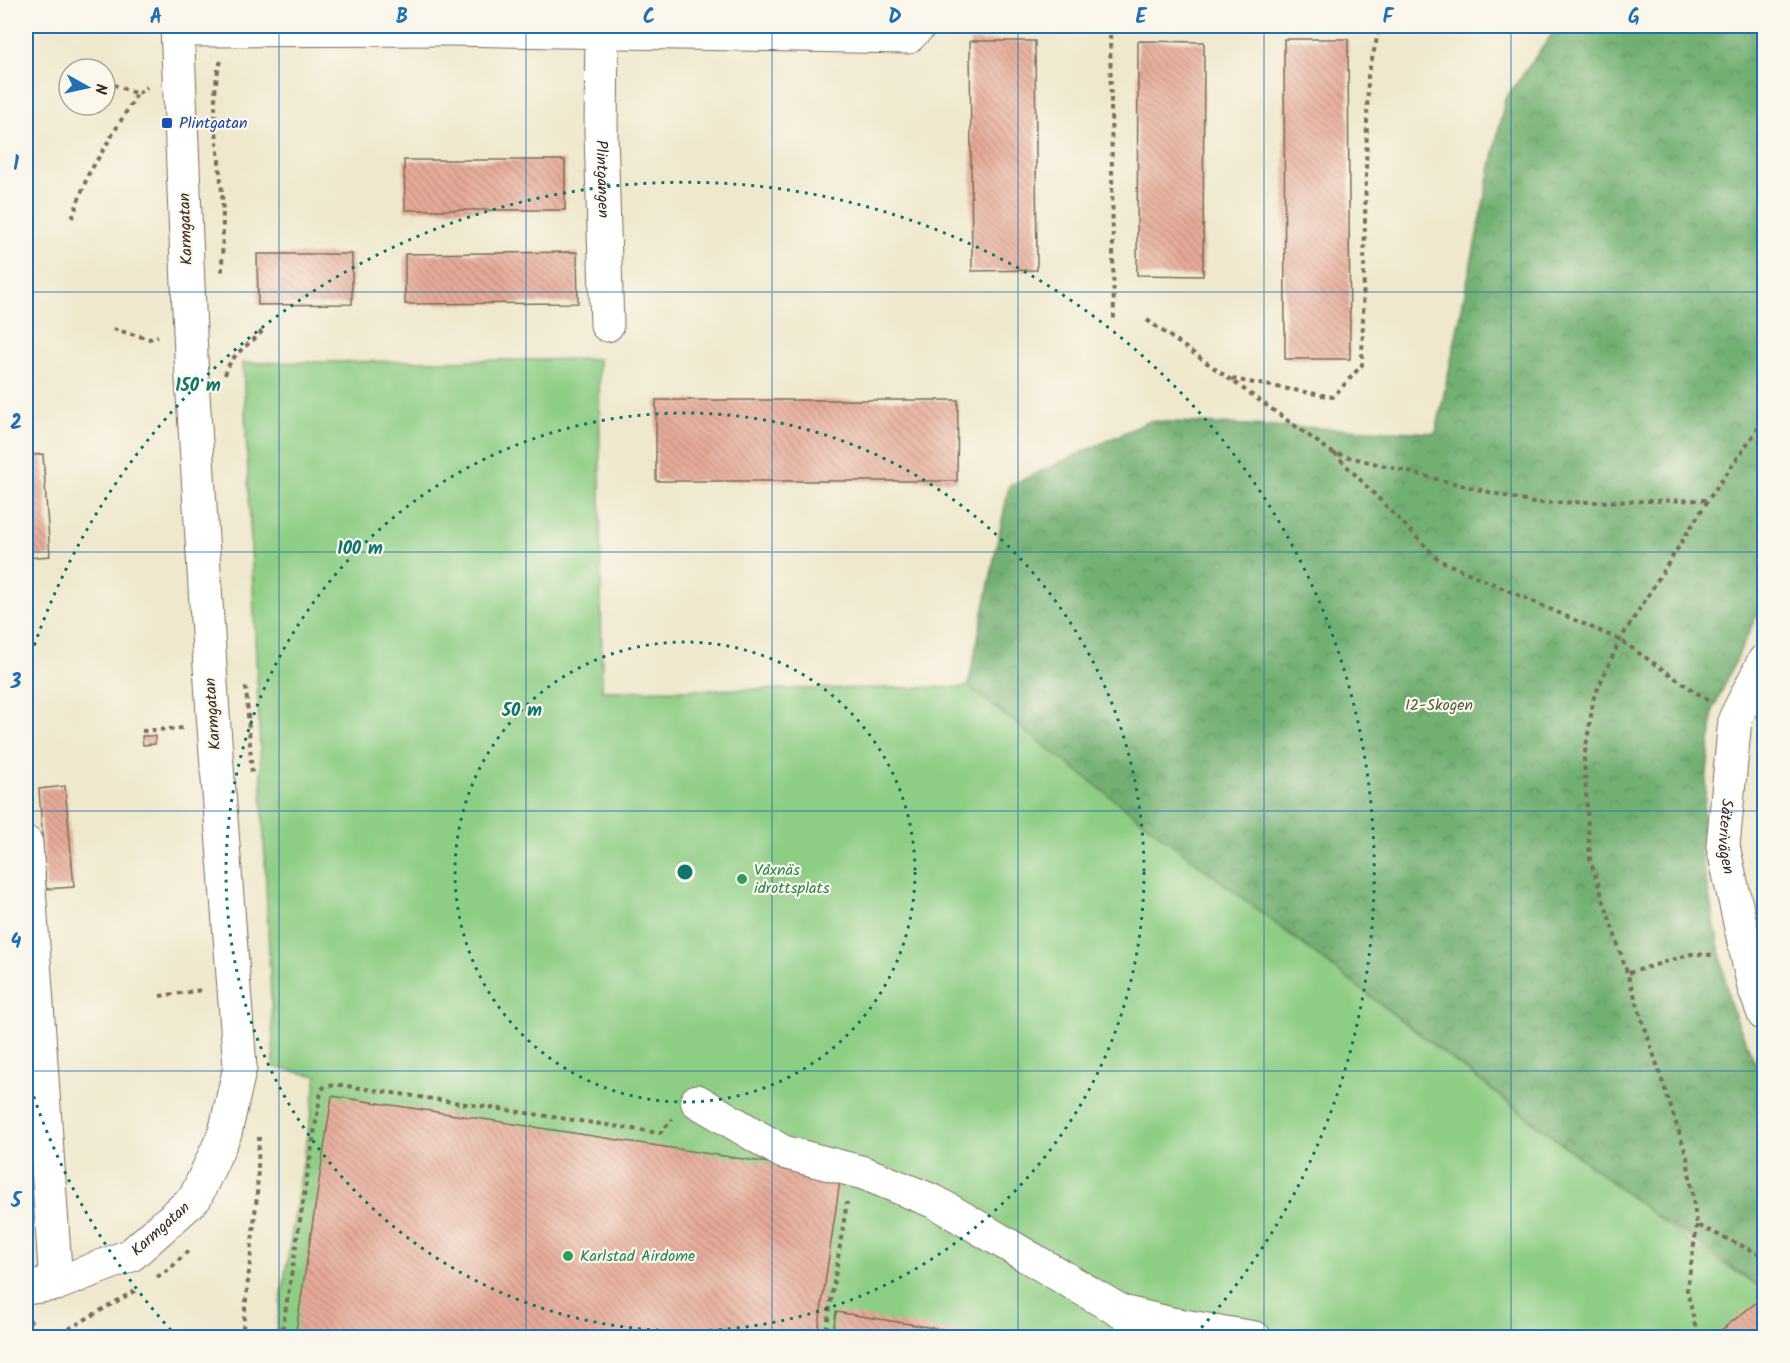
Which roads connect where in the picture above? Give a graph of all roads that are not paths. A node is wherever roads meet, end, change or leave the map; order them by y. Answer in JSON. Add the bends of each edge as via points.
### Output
{"nodes":[{"id":1,"x":919,"y":26,"type":"edge"},
{"id":2,"x":178,"y":28,"type":"edge"},
{"id":3,"x":602,"y":29,"type":"edge"},
{"id":4,"x":607,"y":325,"type":"dead end"},
{"id":5,"x":1764,"y":661,"type":"edge"},
{"id":6,"x":26,"y":843,"type":"edge"},
{"id":7,"x":1764,"y":1014,"type":"edge"},
{"id":8,"x":697,"y":1101,"type":"road end"},
{"id":9,"x":41,"y":1286,"type":"edge"},
{"id":10,"x":1255,"y":1338,"type":"edge"}],
"edges":[{"from":1,"to":3,"type":"street","via":[[908,37]]},
{"from":2,"to":3,"type":"street"},
{"from":2,"to":9,"type":"street","name":"Karmgatan","via":[[192,379],[240,1067],[225,1133],[195,1198],[131,1255]]},
{"from":3,"to":4,"type":"street","name":"Plintgången"},
{"from":5,"to":7,"type":"street","name":"Säterivägen","via":[[1736,719],[1723,846],[1754,987]]},
{"from":6,"to":9,"type":"street"},
{"from":8,"to":10,"type":"street","via":[[783,1152],[852,1170],[935,1202],[1122,1312]]}]}
